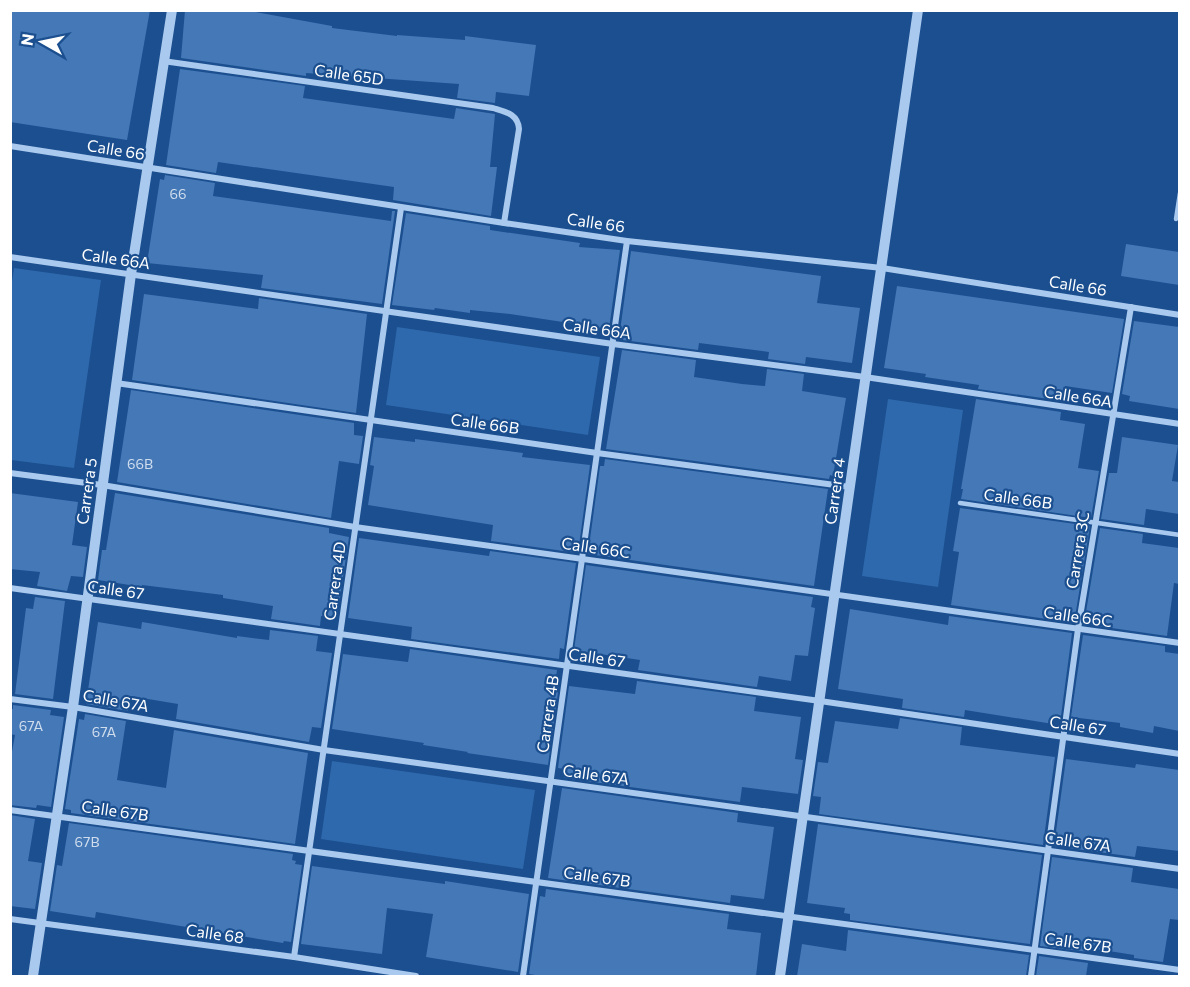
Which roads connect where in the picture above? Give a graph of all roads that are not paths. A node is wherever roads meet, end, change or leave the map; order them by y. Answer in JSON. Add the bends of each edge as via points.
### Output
{"nodes":[{"id":1,"x":172,"y":10,"type":"edge"},
{"id":2,"x":918,"y":10,"type":"edge"},
{"id":3,"x":164,"y":61,"type":"junction"},
{"id":4,"x":10,"y":146,"type":"edge"},
{"id":5,"x":147,"y":167,"type":"junction"},
{"id":6,"x":1179,"y":193,"type":"edge"},
{"id":7,"x":401,"y":208,"type":"junction"},
{"id":8,"x":1176,"y":219,"type":"dead end"},
{"id":9,"x":504,"y":223,"type":"junction"},
{"id":10,"x":627,"y":241,"type":"junction"},
{"id":11,"x":10,"y":257,"type":"edge"},
{"id":12,"x":882,"y":268,"type":"junction"},
{"id":13,"x":131,"y":274,"type":"junction"},
{"id":14,"x":1131,"y":307,"type":"junction"},
{"id":15,"x":386,"y":311,"type":"junction"},
{"id":16,"x":1179,"y":315,"type":"edge"},
{"id":17,"x":613,"y":344,"type":"junction"},
{"id":18,"x":865,"y":377,"type":"junction"},
{"id":19,"x":116,"y":383,"type":"junction"},
{"id":20,"x":1113,"y":415,"type":"junction"},
{"id":21,"x":371,"y":420,"type":"junction"},
{"id":22,"x":1179,"y":424,"type":"edge"},
{"id":23,"x":597,"y":453,"type":"junction"},
{"id":24,"x":10,"y":473,"type":"edge"},
{"id":25,"x":102,"y":485,"type":"junction"},
{"id":26,"x":850,"y":487,"type":"junction"},
{"id":27,"x":960,"y":503,"type":"dead end"},
{"id":28,"x":1096,"y":523,"type":"junction"},
{"id":29,"x":356,"y":527,"type":"junction"},
{"id":30,"x":1179,"y":535,"type":"edge"},
{"id":31,"x":582,"y":559,"type":"junction"},
{"id":32,"x":10,"y":588,"type":"edge"},
{"id":33,"x":835,"y":594,"type":"junction"},
{"id":34,"x":87,"y":598,"type":"junction"},
{"id":35,"x":1078,"y":629,"type":"junction"},
{"id":36,"x":340,"y":634,"type":"junction"},
{"id":37,"x":1179,"y":643,"type":"edge"},
{"id":38,"x":568,"y":666,"type":"junction"},
{"id":39,"x":10,"y":699,"type":"edge"},
{"id":40,"x":820,"y":701,"type":"junction"},
{"id":41,"x":73,"y":707,"type":"junction"},
{"id":42,"x":1063,"y":736,"type":"junction"},
{"id":43,"x":324,"y":750,"type":"junction"},
{"id":44,"x":1179,"y":754,"type":"edge"},
{"id":45,"x":551,"y":782,"type":"junction"},
{"id":46,"x":10,"y":810,"type":"edge"},
{"id":47,"x":57,"y":816,"type":"junction"},
{"id":48,"x":802,"y":816,"type":"junction"},
{"id":49,"x":310,"y":850,"type":"junction"},
{"id":50,"x":1048,"y":851,"type":"junction"},
{"id":51,"x":1179,"y":869,"type":"edge"},
{"id":52,"x":537,"y":881,"type":"junction"},
{"id":53,"x":788,"y":916,"type":"junction"},
{"id":54,"x":10,"y":919,"type":"edge"},
{"id":55,"x":40,"y":923,"type":"junction"},
{"id":56,"x":1034,"y":950,"type":"junction"},
{"id":57,"x":294,"y":957,"type":"junction"},
{"id":58,"x":1179,"y":970,"type":"edge"},
{"id":59,"x":33,"y":976,"type":"edge"},
{"id":60,"x":416,"y":976,"type":"edge"},
{"id":61,"x":523,"y":976,"type":"edge"},
{"id":62,"x":780,"y":976,"type":"edge"},
{"id":63,"x":1031,"y":976,"type":"edge"}],
"edges":[{"from":1,"to":3,"type":"street","name":"Carrera 5"},
{"from":2,"to":12,"type":"street","name":"Carrera 4"},
{"from":3,"to":5,"type":"street","name":"Carrera 5"},
{"from":3,"to":9,"type":"street","name":"Calle 65D","via":[[494,108],[514,116],[519,129]]},
{"from":4,"to":5,"type":"street","name":"Calle 66"},
{"from":5,"to":7,"type":"street","name":"Calle 66"},
{"from":5,"to":13,"type":"street","name":"Carrera 5"},
{"from":6,"to":8,"type":"lane"},
{"from":7,"to":9,"type":"street","name":"Calle 66"},
{"from":7,"to":15,"type":"street","name":"Carrera 4D"},
{"from":9,"to":10,"type":"street","name":"Calle 66"},
{"from":10,"to":12,"type":"street","name":"Calle 66"},
{"from":10,"to":17,"type":"street","name":"Carrera 4B"},
{"from":11,"to":13,"type":"street","name":"Calle 66A"},
{"from":12,"to":14,"type":"street","name":"Calle 66"},
{"from":12,"to":18,"type":"street","name":"Carrera 4"},
{"from":13,"to":15,"type":"street","name":"Calle 66A"},
{"from":13,"to":19,"type":"street","name":"Carrera 5"},
{"from":14,"to":16,"type":"street","name":"Calle 66"},
{"from":14,"to":20,"type":"street","name":"Carrera 3C"},
{"from":15,"to":17,"type":"street","name":"Calle 66A"},
{"from":15,"to":21,"type":"street","name":"Carrera 4D"},
{"from":17,"to":18,"type":"street","name":"Calle 66A"},
{"from":17,"to":23,"type":"street","name":"Carrera 4B"},
{"from":18,"to":20,"type":"street","name":"Calle 66A"},
{"from":18,"to":26,"type":"street","name":"Carrera 4"},
{"from":19,"to":21,"type":"street","name":"Calle 66B"},
{"from":19,"to":25,"type":"street","name":"Carrera 5"},
{"from":20,"to":22,"type":"street","name":"Calle 66A"},
{"from":20,"to":28,"type":"street","name":"Carrera 3C"},
{"from":21,"to":23,"type":"street","name":"Calle 66B"},
{"from":21,"to":29,"type":"street","name":"Carrera 4D"},
{"from":23,"to":26,"type":"street","name":"Calle 66B"},
{"from":23,"to":31,"type":"street","name":"Carrera 4B"},
{"from":24,"to":25,"type":"street","name":"Calle 66C"},
{"from":25,"to":29,"type":"street","name":"Calle 66C"},
{"from":25,"to":34,"type":"street","name":"Carrera 5"},
{"from":26,"to":33,"type":"street","name":"Carrera 4"},
{"from":27,"to":28,"type":"lane","name":"Calle 66B"},
{"from":28,"to":30,"type":"lane","name":"Calle 66B"},
{"from":28,"to":35,"type":"street","name":"Carrera 3C"},
{"from":29,"to":31,"type":"street","name":"Calle 66C"},
{"from":29,"to":36,"type":"street","name":"Carrera 4D"},
{"from":31,"to":33,"type":"street","name":"Calle 66C"},
{"from":31,"to":38,"type":"street","name":"Carrera 4B"},
{"from":32,"to":34,"type":"street","name":"Calle 67"},
{"from":33,"to":35,"type":"street","name":"Calle 66C"},
{"from":33,"to":40,"type":"street","name":"Carrera 4"},
{"from":34,"to":36,"type":"street","name":"Calle 67"},
{"from":34,"to":41,"type":"street","name":"Carrera 5"},
{"from":35,"to":37,"type":"street","name":"Calle 66C"},
{"from":35,"to":42,"type":"street","name":"Carrera 3C"},
{"from":36,"to":38,"type":"street","name":"Calle 67"},
{"from":36,"to":43,"type":"street","name":"Carrera 4D"},
{"from":38,"to":40,"type":"street","name":"Calle 67"},
{"from":38,"to":45,"type":"street","name":"Carrera 4B"},
{"from":39,"to":41,"type":"street","name":"Calle 67A"},
{"from":40,"to":42,"type":"street","name":"Calle 67"},
{"from":40,"to":48,"type":"street","name":"Carrera 4"},
{"from":41,"to":43,"type":"street","name":"Calle 67A"},
{"from":41,"to":47,"type":"street","name":"Carrera 5"},
{"from":42,"to":44,"type":"street","name":"Calle 67"},
{"from":42,"to":50,"type":"street","name":"Carrera 3C"},
{"from":43,"to":45,"type":"street","name":"Calle 67A"},
{"from":43,"to":49,"type":"street","name":"Carrera 4D"},
{"from":45,"to":48,"type":"street","name":"Calle 67A"},
{"from":45,"to":52,"type":"street","name":"Carrera 4B"},
{"from":46,"to":47,"type":"street","name":"Calle 67B"},
{"from":47,"to":49,"type":"street","name":"Calle 67B"},
{"from":47,"to":55,"type":"street","name":"Carrera 5"},
{"from":48,"to":50,"type":"street","name":"Calle 67A"},
{"from":48,"to":53,"type":"street","name":"Carrera 4"},
{"from":49,"to":52,"type":"street","name":"Calle 67B"},
{"from":49,"to":57,"type":"street","name":"Carrera 4D"},
{"from":50,"to":51,"type":"street","name":"Calle 67A"},
{"from":50,"to":56,"type":"street","name":"Carrera 3C"},
{"from":52,"to":53,"type":"street","name":"Calle 67B"},
{"from":52,"to":61,"type":"street","name":"Carrera 4B"},
{"from":53,"to":56,"type":"street","name":"Calle 67B"},
{"from":53,"to":62,"type":"street","name":"Carrera 4"},
{"from":54,"to":55,"type":"street","name":"Calle 68"},
{"from":55,"to":57,"type":"street","name":"Calle 68"},
{"from":55,"to":59,"type":"street","name":"Carrera 5"},
{"from":56,"to":58,"type":"street","name":"Calle 67B"},
{"from":56,"to":63,"type":"street","name":"Carrera 3C"},
{"from":57,"to":60,"type":"street","name":"Calle 68"}]}
